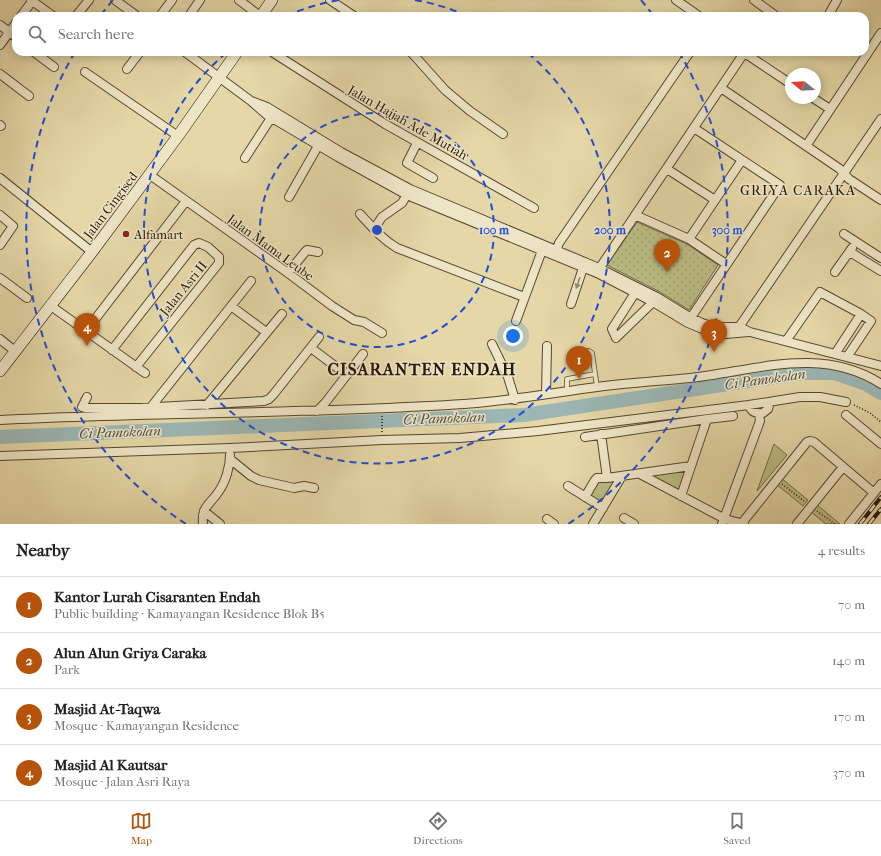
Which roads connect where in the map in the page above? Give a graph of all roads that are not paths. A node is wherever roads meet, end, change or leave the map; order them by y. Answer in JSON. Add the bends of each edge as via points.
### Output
{"nodes":[{"id":1,"x":32,"y":0,"type":"edge"},
{"id":2,"x":89,"y":0,"type":"edge"},
{"id":3,"x":116,"y":0,"type":"edge"},
{"id":4,"x":172,"y":0,"type":"edge"},
{"id":5,"x":200,"y":0,"type":"edge"},
{"id":6,"x":239,"y":0,"type":"edge"},
{"id":7,"x":272,"y":0,"type":"edge"},
{"id":8,"x":330,"y":0,"type":"edge"},
{"id":9,"x":676,"y":0,"type":"edge"},
{"id":10,"x":754,"y":0,"type":"edge"},
{"id":11,"x":837,"y":0,"type":"edge"},
{"id":12,"x":126,"y":5,"type":"edge"},
{"id":13,"x":24,"y":12,"type":"edge"},
{"id":14,"x":48,"y":12,"type":"edge"},
{"id":15,"x":79,"y":12,"type":"edge"},
{"id":16,"x":163,"y":12,"type":"edge"},
{"id":17,"x":192,"y":12,"type":"edge"},
{"id":18,"x":255,"y":12,"type":"edge"},
{"id":19,"x":263,"y":12,"type":"edge"},
{"id":20,"x":348,"y":12,"type":"edge"},
{"id":21,"x":693,"y":12,"type":"edge"},
{"id":22,"x":770,"y":12,"type":"edge"},
{"id":23,"x":830,"y":12,"type":"edge"},
{"id":24,"x":0,"y":26,"type":"edge"},
{"id":25,"x":881,"y":32,"type":"edge"},
{"id":26,"x":12,"y":34,"type":"edge"},
{"id":27,"x":12,"y":36,"type":"edge"},
{"id":28,"x":0,"y":45,"type":"edge"},
{"id":29,"x":869,"y":50,"type":"edge"},
{"id":30,"x":39,"y":56,"type":"edge"},
{"id":31,"x":137,"y":56,"type":"edge"},
{"id":32,"x":190,"y":56,"type":"edge"},
{"id":33,"x":234,"y":56,"type":"edge"},
{"id":34,"x":278,"y":56,"type":"edge"},
{"id":35,"x":415,"y":56,"type":"edge"},
{"id":36,"x":687,"y":56,"type":"edge"},
{"id":37,"x":741,"y":56,"type":"edge"},
{"id":38,"x":749,"y":56,"type":"edge"},
{"id":39,"x":865,"y":56,"type":"edge"},
{"id":40,"x":54,"y":67,"type":"dead end"},
{"id":41,"x":127,"y":69,"type":"dead end"},
{"id":42,"x":85,"y":72,"type":"dead end"},
{"id":43,"x":0,"y":74,"type":"edge"},
{"id":44,"x":220,"y":78,"type":"junction"},
{"id":45,"x":785,"y":80,"type":"edge"},
{"id":46,"x":721,"y":88,"type":"junction"},
{"id":47,"x":29,"y":96,"type":"dead end"},
{"id":48,"x":821,"y":103,"type":"edge"},
{"id":49,"x":830,"y":109,"type":"junction"},
{"id":50,"x":271,"y":114,"type":"junction"},
{"id":51,"x":881,"y":119,"type":"edge"},
{"id":52,"x":694,"y":128,"type":"junction"},
{"id":53,"x":503,"y":134,"type":"dead end"},
{"id":54,"x":178,"y":136,"type":"junction"},
{"id":55,"x":417,"y":143,"type":"junction"},
{"id":56,"x":318,"y":146,"type":"junction"},
{"id":57,"x":806,"y":146,"type":"junction"},
{"id":58,"x":340,"y":154,"type":"junction"},
{"id":59,"x":245,"y":158,"type":"dead end"},
{"id":60,"x":742,"y":160,"type":"junction"},
{"id":61,"x":667,"y":168,"type":"junction"},
{"id":62,"x":845,"y":174,"type":"junction"},
{"id":63,"x":150,"y":175,"type":"junction"},
{"id":64,"x":0,"y":178,"type":"edge"},
{"id":65,"x":433,"y":178,"type":"dead end"},
{"id":66,"x":408,"y":192,"type":"junction"},
{"id":67,"x":289,"y":197,"type":"dead end"},
{"id":68,"x":715,"y":200,"type":"junction"},
{"id":69,"x":881,"y":200,"type":"edge"},
{"id":70,"x":186,"y":202,"type":"junction"},
{"id":71,"x":534,"y":208,"type":"dead end"},
{"id":72,"x":360,"y":214,"type":"dead end"},
{"id":73,"x":0,"y":215,"type":"edge"},
{"id":74,"x":635,"y":215,"type":"junction"},
{"id":75,"x":374,"y":229,"type":"junction"},
{"id":76,"x":844,"y":234,"type":"dead end"},
{"id":77,"x":689,"y":239,"type":"junction"},
{"id":78,"x":856,"y":242,"type":"junction"},
{"id":79,"x":0,"y":245,"type":"edge"},
{"id":80,"x":543,"y":248,"type":"junction"},
{"id":81,"x":92,"y":252,"type":"junction"},
{"id":82,"x":318,"y":252,"type":"dead end"},
{"id":83,"x":850,"y":252,"type":"junction"},
{"id":84,"x":555,"y":253,"type":"junction"},
{"id":85,"x":881,"y":258,"type":"edge"},
{"id":86,"x":726,"y":264,"type":"junction"},
{"id":87,"x":584,"y":265,"type":"junction"},
{"id":88,"x":598,"y":270,"type":"junction"},
{"id":89,"x":881,"y":271,"type":"edge"},
{"id":90,"x":835,"y":272,"type":"dead end"},
{"id":91,"x":288,"y":273,"type":"junction"},
{"id":92,"x":0,"y":278,"type":"edge"},
{"id":93,"x":251,"y":281,"type":"dead end"},
{"id":94,"x":635,"y":293,"type":"junction"},
{"id":95,"x":524,"y":297,"type":"junction"},
{"id":96,"x":27,"y":298,"type":"dead end"},
{"id":97,"x":653,"y":302,"type":"junction"},
{"id":98,"x":571,"y":304,"type":"dead end"},
{"id":99,"x":231,"y":306,"type":"junction"},
{"id":100,"x":54,"y":308,"type":"junction"},
{"id":101,"x":282,"y":314,"type":"dead end"},
{"id":102,"x":862,"y":314,"type":"junction"},
{"id":103,"x":516,"y":321,"type":"dead end"},
{"id":104,"x":689,"y":321,"type":"junction"},
{"id":105,"x":738,"y":330,"type":"junction"},
{"id":106,"x":86,"y":331,"type":"junction"},
{"id":107,"x":266,"y":332,"type":"junction"},
{"id":108,"x":382,"y":333,"type":"dead end"},
{"id":109,"x":319,"y":337,"type":"dead end"},
{"id":110,"x":0,"y":339,"type":"edge"},
{"id":111,"x":786,"y":341,"type":"junction"},
{"id":112,"x":492,"y":344,"type":"dead end"},
{"id":113,"x":547,"y":346,"type":"dead end"},
{"id":114,"x":311,"y":348,"type":"junction"},
{"id":115,"x":112,"y":350,"type":"junction"},
{"id":116,"x":16,"y":352,"type":"junction"},
{"id":117,"x":363,"y":354,"type":"dead end"},
{"id":118,"x":571,"y":354,"type":"dead end"},
{"id":119,"x":835,"y":354,"type":"junction"},
{"id":120,"x":847,"y":357,"type":"junction"},
{"id":121,"x":881,"y":366,"type":"edge"},
{"id":122,"x":136,"y":367,"type":"junction"},
{"id":123,"x":0,"y":371,"type":"edge"},
{"id":124,"x":144,"y":373,"type":"dead end"},
{"id":125,"x":595,"y":374,"type":"junction"},
{"id":126,"x":347,"y":375,"type":"junction"},
{"id":127,"x":881,"y":384,"type":"edge"},
{"id":128,"x":597,"y":387,"type":"junction"},
{"id":129,"x":567,"y":391,"type":"junction"},
{"id":130,"x":546,"y":394,"type":"junction"},
{"id":131,"x":87,"y":397,"type":"dead end"},
{"id":132,"x":515,"y":400,"type":"junction"},
{"id":133,"x":770,"y":402,"type":"junction"},
{"id":134,"x":846,"y":402,"type":"road end"},
{"id":135,"x":207,"y":405,"type":"junction"},
{"id":136,"x":749,"y":405,"type":"junction"},
{"id":137,"x":141,"y":411,"type":"junction"},
{"id":138,"x":152,"y":411,"type":"junction"},
{"id":139,"x":317,"y":411,"type":"junction"},
{"id":140,"x":846,"y":415,"type":"dead end"},
{"id":141,"x":733,"y":416,"type":"dead end"},
{"id":142,"x":759,"y":418,"type":"junction"},
{"id":143,"x":707,"y":419,"type":"junction"},
{"id":144,"x":0,"y":420,"type":"edge"},
{"id":145,"x":601,"y":434,"type":"junction"},
{"id":146,"x":585,"y":437,"type":"dead end"},
{"id":147,"x":881,"y":444,"type":"edge"},
{"id":148,"x":230,"y":448,"type":"junction"},
{"id":149,"x":0,"y":456,"type":"edge"},
{"id":150,"x":230,"y":459,"type":"junction"},
{"id":151,"x":691,"y":466,"type":"junction"},
{"id":152,"x":843,"y":467,"type":"junction"},
{"id":153,"x":640,"y":474,"type":"junction"},
{"id":154,"x":622,"y":476,"type":"junction"},
{"id":155,"x":607,"y":478,"type":"junction"},
{"id":156,"x":881,"y":484,"type":"edge"},
{"id":157,"x":568,"y":486,"type":"dead end"},
{"id":158,"x":314,"y":488,"type":"dead end"},
{"id":159,"x":874,"y":493,"type":"junction"},
{"id":160,"x":681,"y":496,"type":"junction"},
{"id":161,"x":585,"y":497,"type":"junction"},
{"id":162,"x":603,"y":508,"type":"junction"},
{"id":163,"x":204,"y":511,"type":"junction"},
{"id":164,"x":624,"y":518,"type":"dead end"},
{"id":165,"x":724,"y":522,"type":"edge"},
{"id":166,"x":743,"y":523,"type":"edge"},
{"id":167,"x":203,"y":524,"type":"edge"},
{"id":168,"x":220,"y":524,"type":"edge"},
{"id":169,"x":593,"y":524,"type":"edge"},
{"id":170,"x":634,"y":524,"type":"edge"},
{"id":171,"x":797,"y":524,"type":"edge"},
{"id":172,"x":849,"y":524,"type":"edge"}],
"edges":[{"from":1,"to":13,"type":"street"},
{"from":1,"to":14,"type":"street"},
{"from":2,"to":15,"type":"street"},
{"from":3,"to":12,"type":"street"},
{"from":4,"to":16,"type":"street"},
{"from":5,"to":17,"type":"street"},
{"from":6,"to":18,"type":"street"},
{"from":7,"to":19,"type":"main road"},
{"from":8,"to":20,"type":"street"},
{"from":9,"to":21,"type":"street"},
{"from":10,"to":22,"type":"street"},
{"from":11,"to":23,"type":"street"},
{"from":24,"to":26,"type":"street"},
{"from":25,"to":29,"type":"street"},
{"from":27,"to":28,"type":"street"},
{"from":30,"to":40,"type":"street"},
{"from":31,"to":41,"type":"street"},
{"from":32,"to":44,"type":"street"},
{"from":33,"to":44,"type":"main road","name":"Jalan Cingised"},
{"from":34,"to":55,"type":"street","name":"Jalan Hajjah Ade Mutiah","via":[[344,100]]},
{"from":35,"to":53,"type":"street","via":[[445,90]]},
{"from":36,"to":84,"type":"street","via":[[559,242]]},
{"from":37,"to":46,"type":"street"},
{"from":38,"to":45,"type":"street"},
{"from":39,"to":49,"type":"street"},
{"from":42,"to":54,"type":"street"},
{"from":43,"to":47,"type":"street"},
{"from":44,"to":50,"type":"street"},
{"from":44,"to":54,"type":"main road","name":"Jalan Cingised"},
{"from":46,"to":52,"type":"street"},
{"from":46,"to":57,"type":"street"},
{"from":48,"to":49,"type":"street"},
{"from":49,"to":57,"type":"street"},
{"from":50,"to":56,"type":"street"},
{"from":50,"to":58,"type":"street"},
{"from":50,"to":59,"type":"street"},
{"from":51,"to":62,"type":"street"},
{"from":52,"to":60,"type":"street"},
{"from":52,"to":61,"type":"street"},
{"from":54,"to":63,"type":"main road","name":"Jalan Cingised"},
{"from":55,"to":65,"type":"street","via":[[408,163]]},
{"from":55,"to":71,"type":"street","name":"Jalan Hajjah Ade Mutiah"},
{"from":56,"to":58,"type":"street"},
{"from":56,"to":67,"type":"street"},
{"from":57,"to":62,"type":"street"},
{"from":58,"to":66,"type":"street"},
{"from":60,"to":68,"type":"street"},
{"from":60,"to":86,"type":"street","via":[[780,185]]},
{"from":61,"to":68,"type":"street"},
{"from":61,"to":74,"type":"street"},
{"from":62,"to":69,"type":"street"},
{"from":62,"to":105,"type":"street"},
{"from":63,"to":70,"type":"street","name":"Jalan Mama Leube"},
{"from":63,"to":81,"type":"main road","name":"Jalan Cingised"},
{"from":64,"to":81,"type":"street"},
{"from":66,"to":75,"type":"street","via":[[402,203],[382,217]]},
{"from":66,"to":80,"type":"street"},
{"from":68,"to":77,"type":"street"},
{"from":70,"to":91,"type":"street","name":"Jalan Mama Leube"},
{"from":70,"to":106,"type":"street"},
{"from":72,"to":75,"type":"street"},
{"from":73,"to":79,"type":"street","via":[[13,226]]},
{"from":74,"to":77,"type":"street"},
{"from":74,"to":88,"type":"street"},
{"from":75,"to":95,"type":"street","via":[[386,241],[403,250]]},
{"from":76,"to":78,"type":"street"},
{"from":77,"to":86,"type":"street"},
{"from":78,"to":83,"type":"street"},
{"from":78,"to":85,"type":"street"},
{"from":80,"to":84,"type":"street"},
{"from":80,"to":95,"type":"street"},
{"from":81,"to":100,"type":"main road","name":"Jalan Cingised"},
{"from":82,"to":91,"type":"street","via":[[307,250]]},
{"from":83,"to":89,"type":"street"},
{"from":83,"to":90,"type":"street"},
{"from":84,"to":87,"type":"street"},
{"from":86,"to":104,"type":"street"},
{"from":87,"to":88,"type":"street"},
{"from":87,"to":98,"type":"street","one_way":true},
{"from":88,"to":94,"type":"street"},
{"from":88,"to":104,"type":"street","via":[[657,297]]},
{"from":91,"to":108,"type":"street","name":"Jalan Mama Leube","via":[[335,308]]},
{"from":92,"to":96,"type":"street"},
{"from":93,"to":99,"type":"street"},
{"from":94,"to":97,"type":"street"},
{"from":94,"to":97,"type":"street","via":[[612,329],[616,338]]},
{"from":95,"to":103,"type":"street"},
{"from":97,"to":104,"type":"street"},
{"from":99,"to":107,"type":"street"},
{"from":99,"to":138,"type":"street"},
{"from":100,"to":106,"type":"street"},
{"from":100,"to":116,"type":"main road","name":"Jalan Cingised"},
{"from":101,"to":107,"type":"street"},
{"from":102,"to":111,"type":"street","via":[[820,292]]},
{"from":102,"to":119,"type":"street"},
{"from":102,"to":120,"type":"street","via":[[871,321]]},
{"from":104,"to":105,"type":"street"},
{"from":105,"to":111,"type":"street"},
{"from":106,"to":115,"type":"street"},
{"from":107,"to":135,"type":"street"},
{"from":109,"to":114,"type":"street"},
{"from":110,"to":116,"type":"street"},
{"from":111,"to":119,"type":"street"},
{"from":112,"to":132,"type":"street","via":[[508,377]]},
{"from":113,"to":130,"type":"street"},
{"from":114,"to":126,"type":"street"},
{"from":114,"to":135,"type":"street","via":[[269,399]]},
{"from":115,"to":122,"type":"street"},
{"from":115,"to":122,"type":"street","name":"Jalan Asri II","via":[[194,245],[199,243],[208,247],[219,257],[219,263]]},
{"from":116,"to":123,"type":"main road","name":"Jalan Cingised"},
{"from":117,"to":126,"type":"street"},
{"from":118,"to":125,"type":"lane","via":[[592,353]]},
{"from":119,"to":120,"type":"street"},
{"from":120,"to":121,"type":"street"},
{"from":122,"to":124,"type":"street"},
{"from":125,"to":128,"type":"lane"},
{"from":125,"to":129,"type":"lane","via":[[567,379]]},
{"from":126,"to":139,"type":"street"},
{"from":127,"to":128,"type":"street","via":[[843,367],[798,362],[691,378]]},
{"from":128,"to":129,"type":"street"},
{"from":129,"to":130,"type":"street"},
{"from":130,"to":132,"type":"street"},
{"from":131,"to":137,"type":"street","via":[[82,407]]},
{"from":132,"to":139,"type":"street"},
{"from":133,"to":134,"type":"street","via":[[820,397]]},
{"from":133,"to":136,"type":"street"},
{"from":133,"to":142,"type":"street","via":[[766,412]]},
{"from":135,"to":138,"type":"street"},
{"from":136,"to":142,"type":"street"},
{"from":136,"to":148,"type":"street","via":[[538,431]]},
{"from":137,"to":138,"type":"street"},
{"from":137,"to":144,"type":"street"},
{"from":138,"to":139,"type":"street"},
{"from":140,"to":147,"type":"street"},
{"from":141,"to":143,"type":"street"},
{"from":142,"to":165,"type":"street"},
{"from":143,"to":145,"type":"street"},
{"from":143,"to":151,"type":"street"},
{"from":145,"to":146,"type":"street"},
{"from":145,"to":155,"type":"street"},
{"from":148,"to":149,"type":"street"},
{"from":148,"to":150,"type":"street"},
{"from":150,"to":158,"type":"street","via":[[259,480],[294,488]]},
{"from":150,"to":163,"type":"street","via":[[222,486]]},
{"from":151,"to":153,"type":"street"},
{"from":151,"to":160,"type":"street"},
{"from":152,"to":159,"type":"street"},
{"from":152,"to":166,"type":"street","via":[[814,442],[807,442]]},
{"from":152,"to":171,"type":"street"},
{"from":153,"to":154,"type":"street"},
{"from":153,"to":160,"type":"street"},
{"from":154,"to":155,"type":"street"},
{"from":154,"to":162,"type":"street"},
{"from":155,"to":161,"type":"street","via":[[597,478]]},
{"from":156,"to":159,"type":"street"},
{"from":157,"to":161,"type":"street"},
{"from":159,"to":172,"type":"street"},
{"from":160,"to":165,"type":"street"},
{"from":161,"to":162,"type":"street"},
{"from":162,"to":169,"type":"street"},
{"from":163,"to":167,"type":"street"},
{"from":163,"to":168,"type":"street"},
{"from":164,"to":170,"type":"street"},
{"from":165,"to":166,"type":"street"}]}
